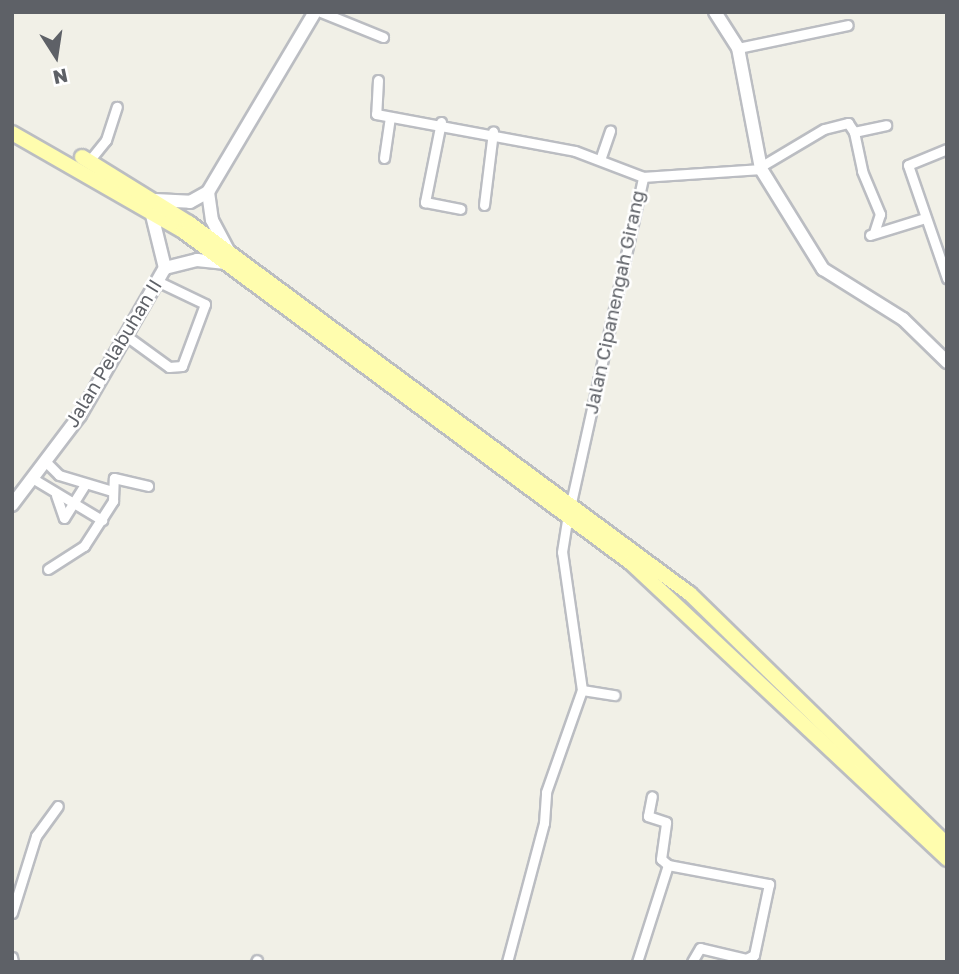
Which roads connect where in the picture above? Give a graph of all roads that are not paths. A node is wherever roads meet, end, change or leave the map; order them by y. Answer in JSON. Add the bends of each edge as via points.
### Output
{"nodes":[{"id":1,"x":315,"y":12,"type":"edge"},
{"id":2,"x":321,"y":12,"type":"edge"},
{"id":3,"x":715,"y":12,"type":"edge"},
{"id":4,"x":848,"y":25,"type":"dead end"},
{"id":5,"x":383,"y":37,"type":"dead end"},
{"id":6,"x":738,"y":48,"type":"junction"},
{"id":7,"x":378,"y":80,"type":"dead end"},
{"id":8,"x":117,"y":107,"type":"dead end"},
{"id":9,"x":390,"y":117,"type":"junction"},
{"id":10,"x":12,"y":122,"type":"edge"},
{"id":11,"x":441,"y":122,"type":"junction"},
{"id":12,"x":886,"y":125,"type":"dead end"},
{"id":13,"x":610,"y":131,"type":"dead end"},
{"id":14,"x":493,"y":132,"type":"junction"},
{"id":15,"x":854,"y":132,"type":"junction"},
{"id":16,"x":12,"y":133,"type":"edge"},
{"id":17,"x":947,"y":149,"type":"edge"},
{"id":18,"x":601,"y":157,"type":"junction"},
{"id":19,"x":384,"y":158,"type":"dead end"},
{"id":20,"x":89,"y":161,"type":"junction"},
{"id":21,"x":761,"y":168,"type":"junction"},
{"id":22,"x":643,"y":177,"type":"junction"},
{"id":23,"x":208,"y":192,"type":"junction"},
{"id":24,"x":151,"y":202,"type":"junction"},
{"id":25,"x":484,"y":205,"type":"dead end"},
{"id":26,"x":460,"y":209,"type":"dead end"},
{"id":27,"x":925,"y":218,"type":"junction"},
{"id":28,"x":228,"y":259,"type":"junction"},
{"id":29,"x":165,"y":268,"type":"junction"},
{"id":30,"x":947,"y":278,"type":"edge"},
{"id":31,"x":157,"y":281,"type":"junction"},
{"id":32,"x":125,"y":335,"type":"junction"},
{"id":33,"x":943,"y":355,"type":"edge"},
{"id":34,"x":44,"y":460,"type":"junction"},
{"id":35,"x":32,"y":478,"type":"junction"},
{"id":36,"x":85,"y":484,"type":"junction"},
{"id":37,"x":148,"y":486,"type":"dead end"},
{"id":38,"x":112,"y":491,"type":"junction"},
{"id":39,"x":56,"y":495,"type":"junction"},
{"id":40,"x":73,"y":504,"type":"junction"},
{"id":41,"x":12,"y":505,"type":"edge"},
{"id":42,"x":570,"y":509,"type":"junction"},
{"id":43,"x":102,"y":520,"type":"junction"},
{"id":44,"x":48,"y":569,"type":"dead end"},
{"id":45,"x":582,"y":690,"type":"junction"},
{"id":46,"x":615,"y":695,"type":"dead end"},
{"id":47,"x":652,"y":796,"type":"dead end"},
{"id":48,"x":58,"y":806,"type":"dead end"},
{"id":49,"x":947,"y":845,"type":"edge"},
{"id":50,"x":947,"y":859,"type":"edge"},
{"id":51,"x":668,"y":865,"type":"junction"},
{"id":52,"x":12,"y":913,"type":"edge"},
{"id":53,"x":507,"y":962,"type":"edge"},
{"id":54,"x":637,"y":962,"type":"edge"},
{"id":55,"x":692,"y":962,"type":"edge"}],
"edges":[{"from":1,"to":23,"type":"main road"},
{"from":2,"to":5,"type":"street"},
{"from":3,"to":6,"type":"main road"},
{"from":4,"to":6,"type":"street"},
{"from":6,"to":21,"type":"main road"},
{"from":7,"to":9,"type":"street","via":[[376,114]]},
{"from":8,"to":20,"type":"street","via":[[106,140]]},
{"from":9,"to":11,"type":"street"},
{"from":9,"to":19,"type":"street"},
{"from":10,"to":20,"type":"main road"},
{"from":11,"to":14,"type":"street"},
{"from":11,"to":26,"type":"street","via":[[425,202]]},
{"from":12,"to":15,"type":"street"},
{"from":13,"to":18,"type":"street"},
{"from":14,"to":18,"type":"street"},
{"from":14,"to":25,"type":"street"},
{"from":15,"to":21,"type":"street","via":[[848,123],[824,129]]},
{"from":15,"to":27,"type":"street","via":[[880,214],[872,234]]},
{"from":16,"to":24,"type":"main road"},
{"from":17,"to":27,"type":"street","via":[[908,165]]},
{"from":18,"to":22,"type":"street"},
{"from":20,"to":24,"type":"main road"},
{"from":21,"to":22,"type":"street","name":"Jalan Cipanengah Girang"},
{"from":21,"to":33,"type":"main road","via":[[830,278],[903,318]]},
{"from":22,"to":42,"type":"street","name":"Jalan Cipanengah Girang"},
{"from":23,"to":24,"type":"main road","via":[[190,202]]},
{"from":23,"to":28,"type":"main road","via":[[212,220]]},
{"from":24,"to":28,"type":"main road"},
{"from":24,"to":29,"type":"main road"},
{"from":27,"to":30,"type":"street"},
{"from":28,"to":29,"type":"main road"},
{"from":28,"to":42,"type":"main road"},
{"from":29,"to":31,"type":"main road","name":"Jalan Pelabuhan II"},
{"from":31,"to":32,"type":"main road","name":"Jalan Pelabuhan II"},
{"from":31,"to":32,"type":"street","via":[[205,304],[182,366],[169,368]]},
{"from":32,"to":34,"type":"main road","name":"Jalan Pelabuhan II","via":[[80,415]]},
{"from":34,"to":35,"type":"main road","name":"Jalan Pelabuhan II"},
{"from":34,"to":36,"type":"street","via":[[60,475]]},
{"from":35,"to":39,"type":"street"},
{"from":35,"to":41,"type":"main road","name":"Jalan Pelabuhan II"},
{"from":36,"to":38,"type":"street"},
{"from":36,"to":40,"type":"street"},
{"from":37,"to":38,"type":"street","via":[[116,477]]},
{"from":38,"to":43,"type":"street"},
{"from":39,"to":40,"type":"street"},
{"from":39,"to":40,"type":"street","via":[[63,519]]},
{"from":40,"to":43,"type":"street"},
{"from":42,"to":45,"type":"street","name":"Jalan Cipanengah Girang","via":[[562,552]]},
{"from":42,"to":49,"type":"main road","via":[[690,594]]},
{"from":42,"to":50,"type":"main road","via":[[680,604]]},
{"from":43,"to":44,"type":"street","via":[[78,551]]},
{"from":45,"to":46,"type":"street"},
{"from":45,"to":53,"type":"street","name":"Jalan Cipanengah Girang","via":[[546,792],[544,823]]},
{"from":47,"to":51,"type":"street","via":[[648,816],[666,822],[661,859]]},
{"from":48,"to":52,"type":"street","via":[[36,836]]},
{"from":51,"to":54,"type":"street"},
{"from":51,"to":55,"type":"street","via":[[769,884],[754,955],[746,959],[700,948]]}]}
